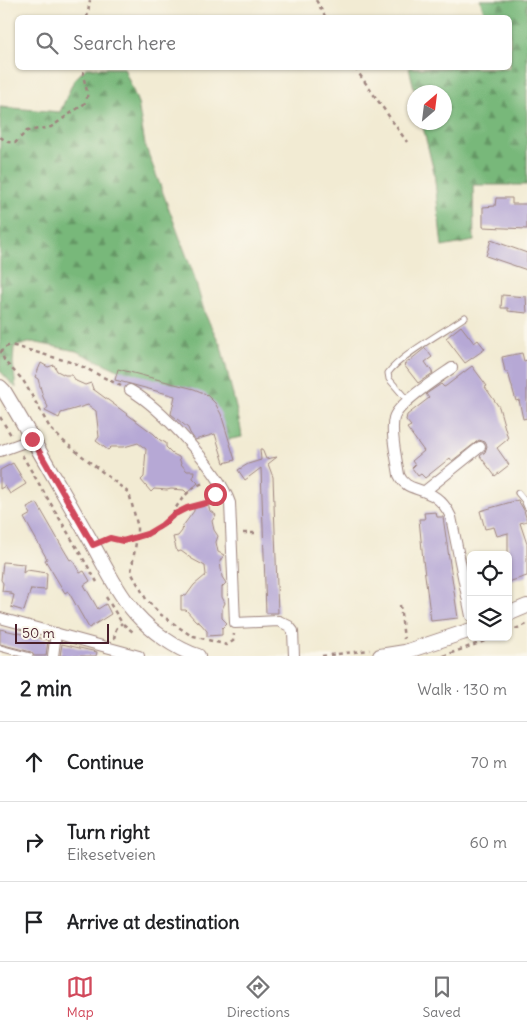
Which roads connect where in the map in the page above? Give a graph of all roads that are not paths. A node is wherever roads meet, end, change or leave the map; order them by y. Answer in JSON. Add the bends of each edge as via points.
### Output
{"nodes":[{"id":1,"x":465,"y":317,"type":"dead end"},
{"id":2,"x":452,"y":368,"type":"dead end"},
{"id":3,"x":0,"y":387,"type":"edge"},
{"id":4,"x":130,"y":390,"type":"road end"},
{"id":5,"x":408,"y":401,"type":"junction"},
{"id":6,"x":32,"y":439,"type":"junction"},
{"id":7,"x":480,"y":447,"type":"dead end"},
{"id":8,"x":1,"y":450,"type":"edge"},
{"id":9,"x":425,"y":491,"type":"junction"},
{"id":10,"x":518,"y":493,"type":"dead end"},
{"id":11,"x":527,"y":507,"type":"edge"},
{"id":12,"x":467,"y":596,"type":"edge"},
{"id":13,"x":527,"y":606,"type":"edge"},
{"id":14,"x":512,"y":612,"type":"edge"},
{"id":15,"x":0,"y":618,"type":"edge"},
{"id":16,"x":467,"y":631,"type":"edge"},
{"id":17,"x":56,"y":633,"type":"junction"},
{"id":18,"x":0,"y":648,"type":"edge"},
{"id":19,"x":405,"y":654,"type":"edge"},
{"id":20,"x":30,"y":656,"type":"edge"},
{"id":21,"x":53,"y":656,"type":"edge"},
{"id":22,"x":139,"y":656,"type":"edge"},
{"id":23,"x":198,"y":656,"type":"edge"},
{"id":24,"x":294,"y":656,"type":"edge"},
{"id":25,"x":380,"y":656,"type":"edge"}],
"edges":[{"from":1,"to":5,"type":"lane","via":[[388,373],[389,379]]},
{"from":2,"to":5,"type":"street"},
{"from":3,"to":6,"type":"main road"},
{"from":4,"to":24,"type":"street","via":[[142,397],[182,435],[208,467],[217,486],[226,493],[230,503],[235,623],[284,623],[293,631]]},
{"from":5,"to":9,"type":"street","via":[[396,412],[393,422],[399,476],[406,485]]},
{"from":6,"to":8,"type":"street"},
{"from":6,"to":23,"type":"main road","via":[[110,577],[137,615],[176,646]]},
{"from":7,"to":9,"type":"street"},
{"from":9,"to":12,"type":"street","via":[[439,501],[451,517]]},
{"from":10,"to":11,"type":"lane"},
{"from":13,"to":14,"type":"main road"},
{"from":15,"to":17,"type":"street"},
{"from":16,"to":19,"type":"main road"},
{"from":17,"to":21,"type":"street"},
{"from":17,"to":22,"type":"street"},
{"from":18,"to":20,"type":"lane"},
{"from":19,"to":25,"type":"main road"}]}
